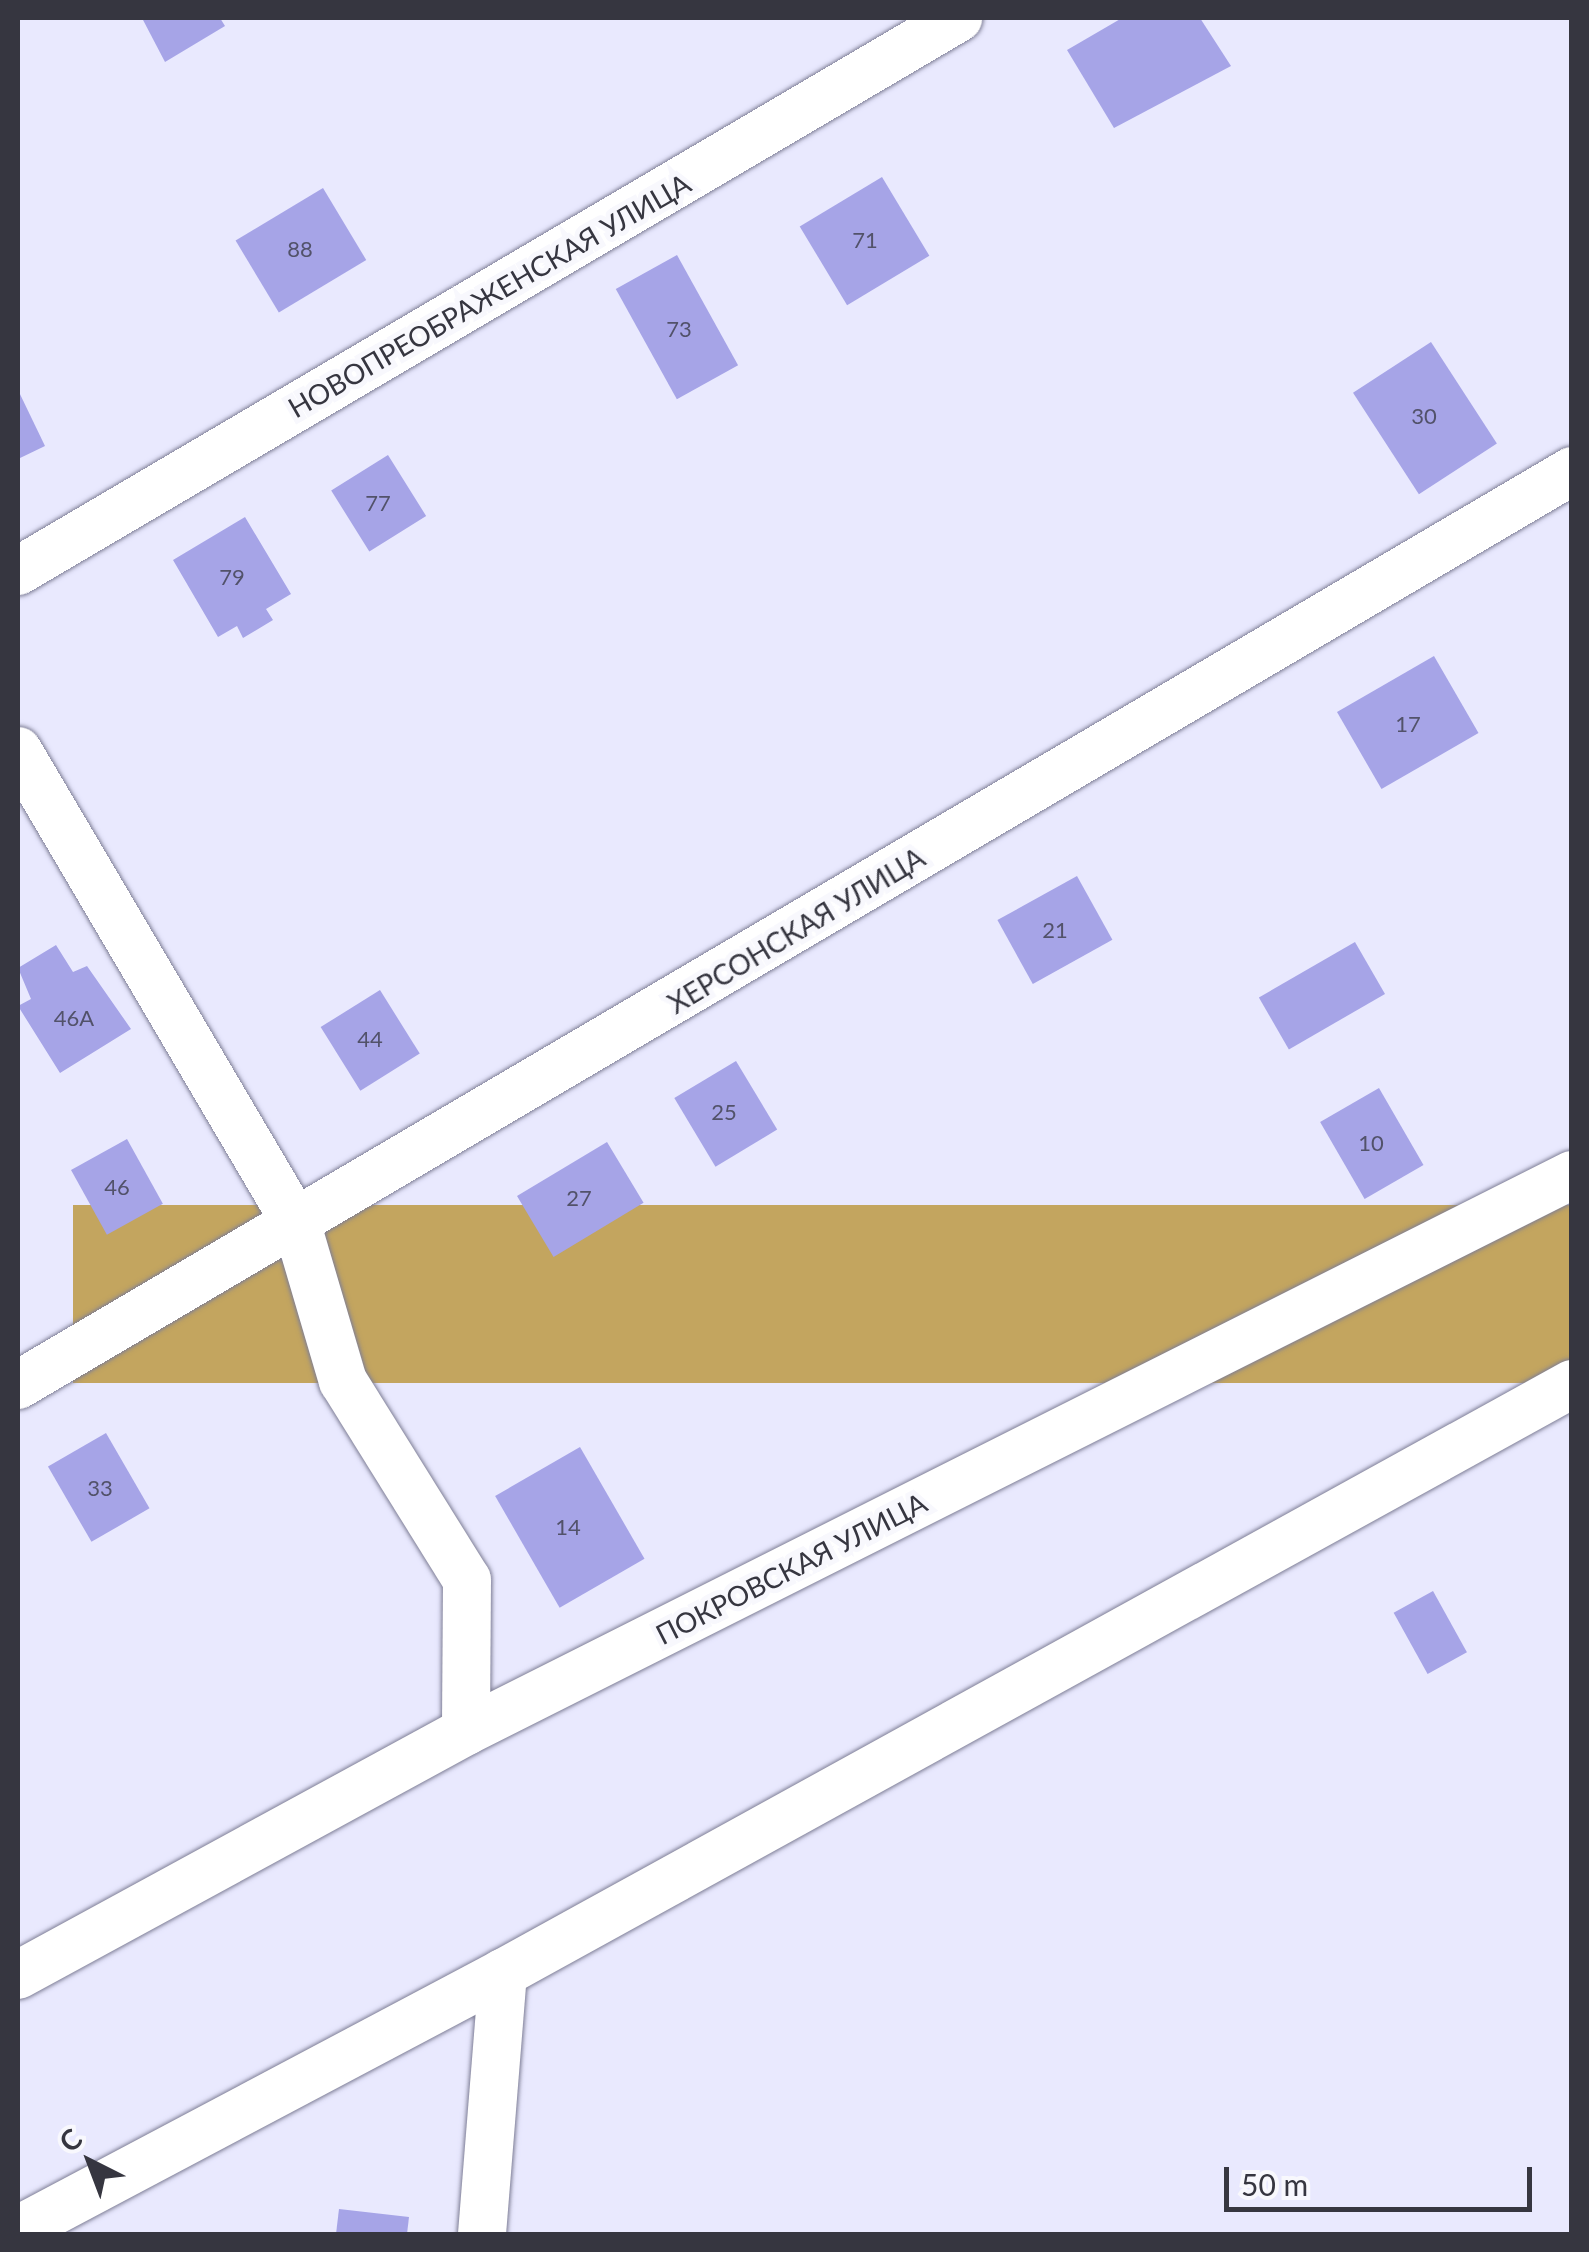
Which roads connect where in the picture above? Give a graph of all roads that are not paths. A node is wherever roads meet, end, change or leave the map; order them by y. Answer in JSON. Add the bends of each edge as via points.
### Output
{"nodes":[{"id":1,"x":958,"y":18,"type":"edge"},
{"id":2,"x":1572,"y":471,"type":"edge"},
{"id":3,"x":18,"y":571,"type":"edge"},
{"id":4,"x":18,"y":751,"type":"edge"},
{"id":5,"x":1572,"y":1175,"type":"edge"},
{"id":6,"x":296,"y":1225,"type":"junction"},
{"id":7,"x":1572,"y":1384,"type":"edge"},
{"id":8,"x":18,"y":1385,"type":"edge"},
{"id":9,"x":466,"y":1731,"type":"junction"},
{"id":10,"x":503,"y":1973,"type":"junction"},
{"id":11,"x":18,"y":1975,"type":"edge"},
{"id":12,"x":18,"y":2230,"type":"edge"},
{"id":13,"x":482,"y":2234,"type":"edge"}],
"edges":[{"from":1,"to":3,"type":"street","name":"НОВОПРЕОБРАЖЕНСКАЯ УЛИЦА"},
{"from":2,"to":6,"type":"street","name":"ХЕРСОНСКАЯ УЛИЦА"},
{"from":4,"to":6,"type":"street"},
{"from":5,"to":9,"type":"street","name":"ПОКРОВСКАЯ УЛИЦА"},
{"from":6,"to":8,"type":"street","name":"ХЕРСОНСКАЯ УЛИЦА"},
{"from":6,"to":9,"type":"street","via":[[343,1381],[467,1580]]},
{"from":7,"to":10,"type":"street"},
{"from":9,"to":11,"type":"street","name":"ПОКРОВСКАЯ УЛИЦА"},
{"from":10,"to":12,"type":"street"},
{"from":10,"to":13,"type":"street"}]}
